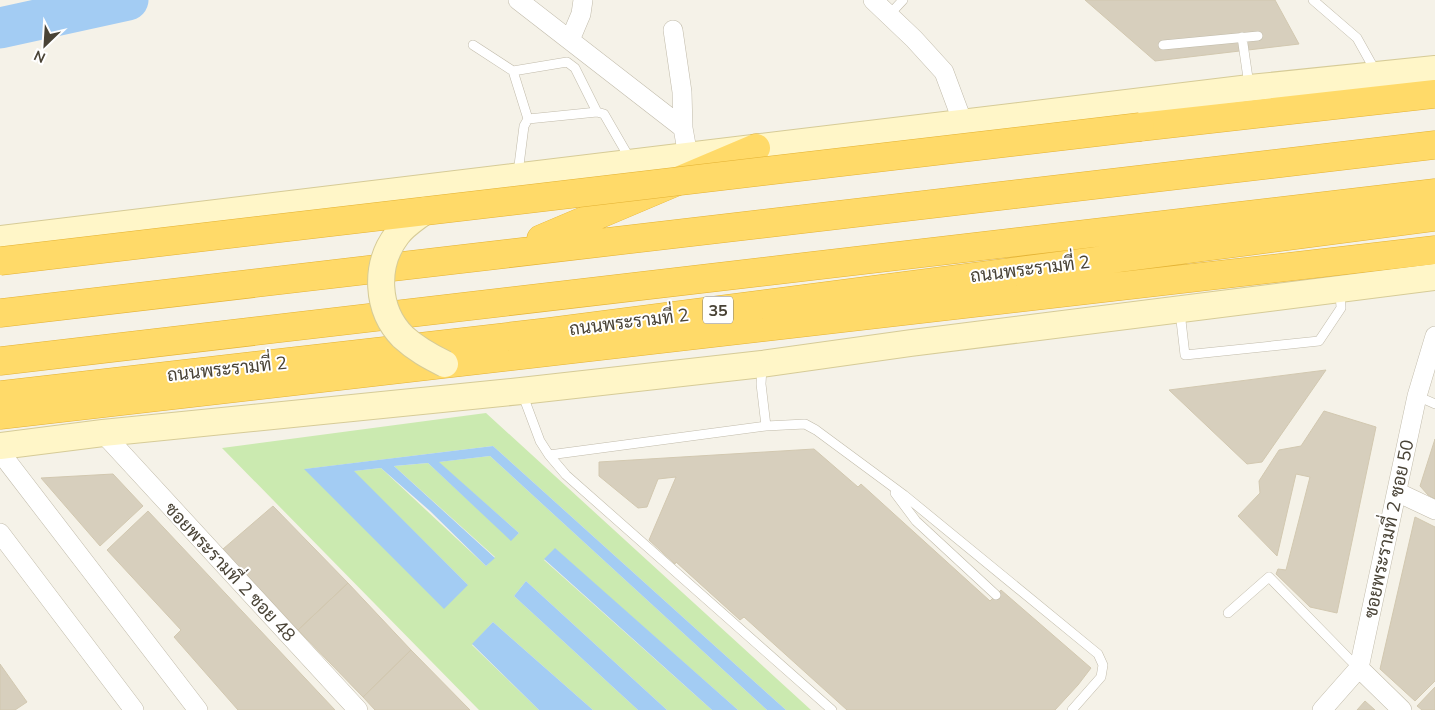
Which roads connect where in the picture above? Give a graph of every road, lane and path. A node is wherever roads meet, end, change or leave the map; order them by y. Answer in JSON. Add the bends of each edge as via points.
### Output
{"nodes":[{"id":1,"x":518,"y":0,"type":"edge"},
{"id":2,"x":583,"y":0,"type":"edge"},
{"id":3,"x":872,"y":0,"type":"edge"},
{"id":4,"x":903,"y":0,"type":"edge"},
{"id":5,"x":1313,"y":0,"type":"edge"},
{"id":6,"x":889,"y":15,"type":"junction"},
{"id":7,"x":673,"y":30,"type":"dead end"},
{"id":8,"x":1258,"y":36,"type":"dead end"},
{"id":9,"x":1242,"y":37,"type":"junction"},
{"id":10,"x":570,"y":40,"type":"junction"},
{"id":11,"x":473,"y":45,"type":"dead end"},
{"id":12,"x":1163,"y":45,"type":"dead end"},
{"id":13,"x":1435,"y":69,"type":"edge"},
{"id":14,"x":513,"y":71,"type":"junction"},
{"id":15,"x":1378,"y":74,"type":"junction"},
{"id":16,"x":1250,"y":88,"type":"junction"},
{"id":17,"x":1435,"y":94,"type":"edge"},
{"id":18,"x":597,"y":112,"type":"junction"},
{"id":19,"x":528,"y":118,"type":"junction"},
{"id":20,"x":962,"y":123,"type":"junction"},
{"id":21,"x":683,"y":128,"type":"junction"},
{"id":22,"x":1435,"y":137,"type":"edge"},
{"id":23,"x":1435,"y":146,"type":"edge"},
{"id":24,"x":756,"y":148,"type":"junction"},
{"id":25,"x":688,"y":156,"type":"junction"},
{"id":26,"x":632,"y":163,"type":"junction"},
{"id":27,"x":518,"y":176,"type":"junction"},
{"id":28,"x":1435,"y":193,"type":"edge"},
{"id":29,"x":426,"y":210,"type":"junction"},
{"id":30,"x":1435,"y":217,"type":"edge"},
{"id":31,"x":541,"y":239,"type":"junction"},
{"id":32,"x":0,"y":240,"type":"edge"},
{"id":33,"x":1435,"y":250,"type":"edge"},
{"id":34,"x":0,"y":261,"type":"edge"},
{"id":35,"x":1435,"y":277,"type":"edge"},
{"id":36,"x":1340,"y":289,"type":"junction"},
{"id":37,"x":0,"y":300,"type":"edge"},
{"id":38,"x":1180,"y":309,"type":"junction"},
{"id":39,"x":0,"y":313,"type":"edge"},
{"id":40,"x":1435,"y":336,"type":"edge"},
{"id":41,"x":0,"y":361,"type":"edge"},
{"id":42,"x":445,"y":364,"type":"junction"},
{"id":43,"x":762,"y":364,"type":"junction"},
{"id":44,"x":522,"y":391,"type":"junction"},
{"id":45,"x":0,"y":395,"type":"edge"},
{"id":46,"x":1417,"y":396,"type":"junction"},
{"id":47,"x":1435,"y":404,"type":"edge"},
{"id":48,"x":0,"y":415,"type":"edge"},
{"id":49,"x":766,"y":426,"type":"junction"},
{"id":50,"x":103,"y":433,"type":"junction"},
{"id":51,"x":0,"y":446,"type":"edge"},
{"id":52,"x":0,"y":452,"type":"edge"},
{"id":53,"x":549,"y":455,"type":"junction"},
{"id":54,"x":888,"y":482,"type":"junction"},
{"id":55,"x":1397,"y":492,"type":"junction"},
{"id":56,"x":1435,"y":510,"type":"edge"},
{"id":57,"x":0,"y":533,"type":"edge"},
{"id":58,"x":996,"y":595,"type":"dead end"},
{"id":59,"x":1228,"y":613,"type":"dead end"},
{"id":60,"x":1359,"y":668,"type":"junction"},
{"id":61,"x":134,"y":710,"type":"edge"},
{"id":62,"x":198,"y":710,"type":"edge"},
{"id":63,"x":358,"y":710,"type":"edge"},
{"id":64,"x":832,"y":710,"type":"edge"},
{"id":65,"x":1072,"y":710,"type":"edge"},
{"id":66,"x":1322,"y":710,"type":"edge"},
{"id":67,"x":1402,"y":710,"type":"edge"}],
"edges":[{"from":1,"to":10,"type":"street"},
{"from":2,"to":10,"type":"street"},
{"from":3,"to":6,"type":"street"},
{"from":4,"to":6,"type":"lane"},
{"from":5,"to":15,"type":"lane","via":[[1357,38]]},
{"from":6,"to":20,"type":"street","via":[[944,72]]},
{"from":7,"to":21,"type":"street","via":[[682,92]]},
{"from":8,"to":9,"type":"lane"},
{"from":9,"to":12,"type":"lane"},
{"from":9,"to":16,"type":"lane"},
{"from":10,"to":21,"type":"street"},
{"from":11,"to":14,"type":"lane"},
{"from":13,"to":15,"type":"main road"},
{"from":14,"to":18,"type":"lane","via":[[567,62],[575,68]]},
{"from":14,"to":19,"type":"lane"},
{"from":15,"to":16,"type":"main road"},
{"from":16,"to":20,"type":"main road"},
{"from":17,"to":29,"type":"highway","bridge":true},
{"from":18,"to":19,"type":"lane"},
{"from":18,"to":26,"type":"lane","via":[[604,114]]},
{"from":19,"to":27,"type":"lane","via":[[524,126]]},
{"from":20,"to":24,"type":"main road"},
{"from":21,"to":25,"type":"street"},
{"from":22,"to":31,"type":"highway"},
{"from":23,"to":39,"type":"highway"},
{"from":24,"to":25,"type":"main road"},
{"from":24,"to":31,"type":"highway"},
{"from":25,"to":26,"type":"main road"},
{"from":26,"to":27,"type":"main road"},
{"from":27,"to":32,"type":"main road"},
{"from":28,"to":41,"type":"highway"},
{"from":29,"to":34,"type":"highway","bridge":true},
{"from":29,"to":42,"type":"main road","bridge":true,"via":[[406,225],[391,244],[382,264],[381,292],[387,314],[402,335],[423,353]]},
{"from":30,"to":45,"type":"highway","name":"ถนนพระรามที่ 2","number":"35","via":[[549,332]]},
{"from":31,"to":37,"type":"highway"},
{"from":33,"to":42,"type":"highway"},
{"from":35,"to":36,"type":"main road"},
{"from":36,"to":38,"type":"main road"},
{"from":36,"to":38,"type":"lane","via":[[1341,308],[1319,341],[1185,355]]},
{"from":38,"to":43,"type":"main road"},
{"from":40,"to":46,"type":"street","name":"ซอยพระรามที่ 2 ซอย 50"},
{"from":42,"to":48,"type":"highway"},
{"from":43,"to":44,"type":"main road"},
{"from":43,"to":49,"type":"lane"},
{"from":44,"to":50,"type":"main road"},
{"from":44,"to":53,"type":"lane","via":[[540,442]]},
{"from":46,"to":47,"type":"lane"},
{"from":46,"to":55,"type":"street","name":"ซอยพระรามที่ 2 ซอย 50"},
{"from":49,"to":53,"type":"lane"},
{"from":49,"to":54,"type":"lane","via":[[805,424]]},
{"from":50,"to":51,"type":"main road"},
{"from":50,"to":63,"type":"street","name":"ซอยพระรามที่ 2 ซอย 48"},
{"from":52,"to":62,"type":"street"},
{"from":53,"to":64,"type":"lane","via":[[566,475]]},
{"from":54,"to":58,"type":"lane","via":[[916,521]]},
{"from":54,"to":65,"type":"lane","via":[[1098,654],[1103,665],[1101,677]]},
{"from":55,"to":56,"type":"street"},
{"from":55,"to":60,"type":"street","name":"ซอยพระรามที่ 2 ซอย 50"},
{"from":57,"to":61,"type":"street"},
{"from":59,"to":60,"type":"lane","via":[[1269,576]]},
{"from":60,"to":66,"type":"street","name":"ซอยพระรามที่ 2 ซอย 50"},
{"from":60,"to":67,"type":"street"}]}
